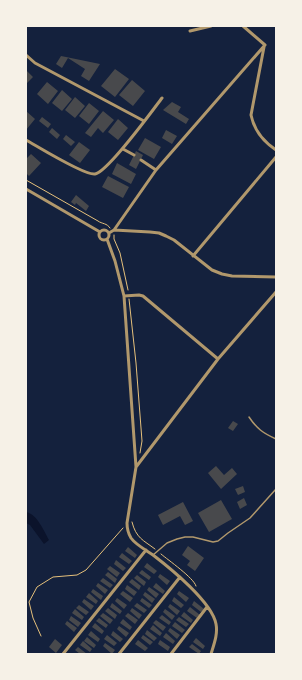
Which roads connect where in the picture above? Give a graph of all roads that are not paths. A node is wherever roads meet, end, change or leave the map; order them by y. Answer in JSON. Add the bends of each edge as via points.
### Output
{"nodes":[{"id":1,"x":211,"y":26,"type":"edge"},
{"id":2,"x":243,"y":26,"type":"edge"},
{"id":3,"x":190,"y":31,"type":"dead end"},
{"id":4,"x":265,"y":45,"type":"junction"},
{"id":5,"x":26,"y":55,"type":"edge"},
{"id":6,"x":162,"y":98,"type":"dead end"},
{"id":7,"x":144,"y":121,"type":"junction"},
{"id":8,"x":26,"y":140,"type":"edge"},
{"id":9,"x":124,"y":149,"type":"junction"},
{"id":10,"x":276,"y":150,"type":"edge"},
{"id":11,"x":134,"y":155,"type":"dead end"},
{"id":12,"x":276,"y":157,"type":"edge"},
{"id":13,"x":141,"y":160,"type":"dead end"},
{"id":14,"x":156,"y":170,"type":"junction"},
{"id":15,"x":26,"y":189,"type":"edge"},
{"id":16,"x":113,"y":230,"type":"junction"},
{"id":17,"x":100,"y":232,"type":"junction"},
{"id":18,"x":109,"y":233,"type":"junction"},
{"id":19,"x":107,"y":239,"type":"junction"},
{"id":20,"x":193,"y":256,"type":"junction"},
{"id":21,"x":276,"y":277,"type":"edge"},
{"id":22,"x":276,"y":292,"type":"edge"},
{"id":23,"x":124,"y":296,"type":"junction"},
{"id":24,"x":218,"y":359,"type":"junction"},
{"id":25,"x":249,"y":417,"type":"dead end"},
{"id":26,"x":276,"y":439,"type":"edge"},
{"id":27,"x":136,"y":467,"type":"junction"},
{"id":28,"x":276,"y":489,"type":"edge"},
{"id":29,"x":146,"y":550,"type":"junction"},
{"id":30,"x":153,"y":555,"type":"junction"},
{"id":31,"x":180,"y":577,"type":"junction"},
{"id":32,"x":207,"y":607,"type":"junction"},
{"id":33,"x":64,"y":654,"type":"edge"},
{"id":34,"x":118,"y":654,"type":"edge"},
{"id":35,"x":171,"y":654,"type":"edge"},
{"id":36,"x":211,"y":654,"type":"edge"}],
"edges":[{"from":1,"to":3,"type":"street"},
{"from":2,"to":4,"type":"street"},
{"from":4,"to":10,"type":"street","via":[[251,115],[257,132]]},
{"from":4,"to":14,"type":"street"},
{"from":5,"to":7,"type":"street","via":[[35,63]]},
{"from":6,"to":7,"type":"street"},
{"from":7,"to":9,"type":"street"},
{"from":8,"to":9,"type":"street","via":[[90,174],[102,171]]},
{"from":9,"to":11,"type":"street"},
{"from":12,"to":20,"type":"street"},
{"from":13,"to":14,"type":"street"},
{"from":14,"to":16,"type":"street"},
{"from":15,"to":17,"type":"street"},
{"from":16,"to":18,"type":"street"},
{"from":16,"to":20,"type":"street","via":[[159,233],[174,240]]},
{"from":17,"to":18,"type":"street","via":[[105,230]]},
{"from":17,"to":19,"type":"street","via":[[100,238]]},
{"from":18,"to":19,"type":"street"},
{"from":19,"to":23,"type":"street"},
{"from":20,"to":21,"type":"street","via":[[222,274]]},
{"from":22,"to":24,"type":"street"},
{"from":23,"to":24,"type":"street","via":[[143,296]]},
{"from":23,"to":27,"type":"street"},
{"from":24,"to":27,"type":"street"},
{"from":25,"to":26,"type":"lane","via":[[262,432]]},
{"from":27,"to":29,"type":"street","via":[[128,530],[135,542]]},
{"from":28,"to":30,"type":"lane","via":[[250,518],[218,541],[186,537],[171,541]]},
{"from":29,"to":30,"type":"street"},
{"from":29,"to":33,"type":"street"},
{"from":30,"to":31,"type":"street"},
{"from":31,"to":32,"type":"street"},
{"from":31,"to":34,"type":"street"},
{"from":32,"to":35,"type":"street"},
{"from":32,"to":36,"type":"street","via":[[214,618],[216,629]]}]}
